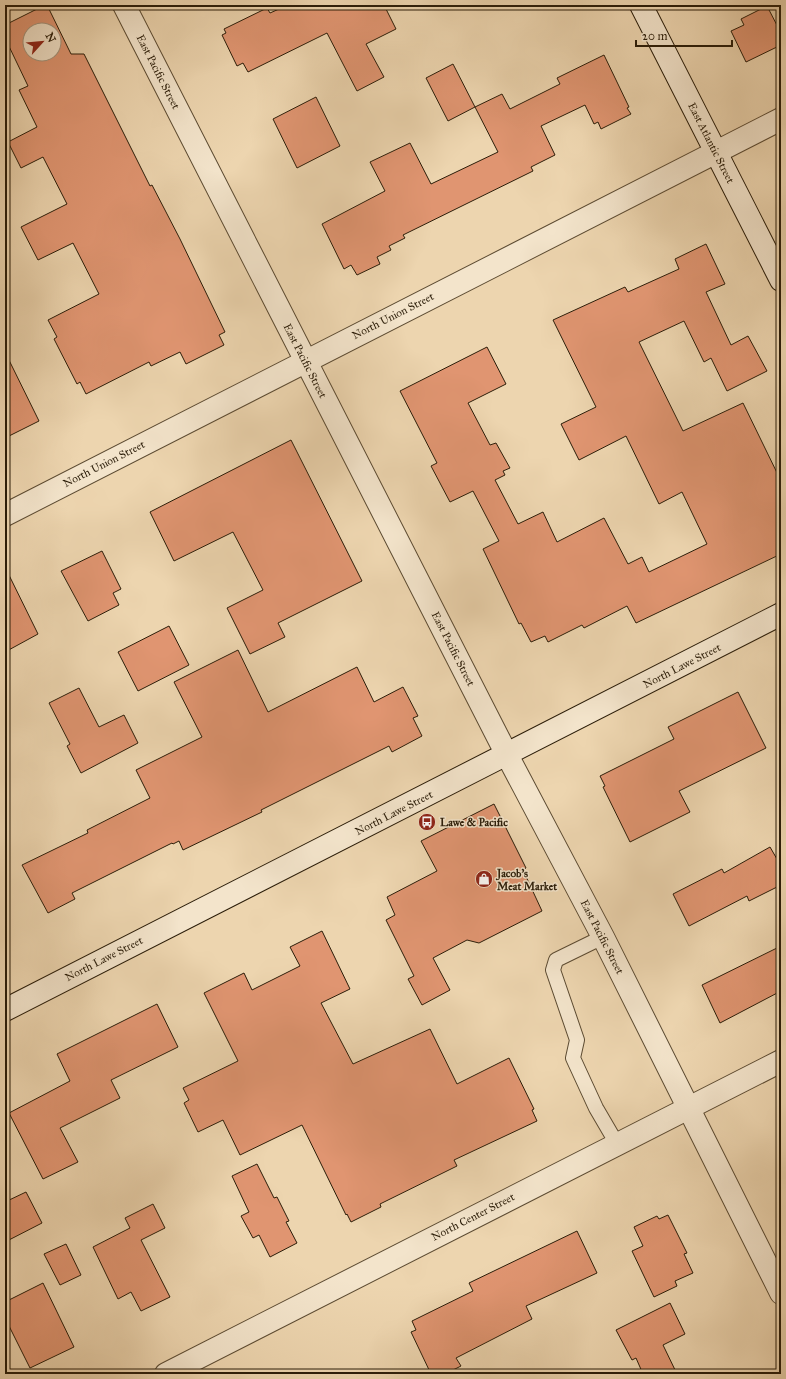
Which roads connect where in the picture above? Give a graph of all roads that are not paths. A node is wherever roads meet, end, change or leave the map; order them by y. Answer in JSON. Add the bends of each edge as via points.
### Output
{"nodes":[{"id":1,"x":124,"y":5,"type":"edge"},
{"id":2,"x":641,"y":5,"type":"edge"},
{"id":3,"x":781,"y":119,"type":"edge"},
{"id":4,"x":715,"y":152,"type":"junction"},
{"id":5,"x":781,"y":280,"type":"edge"},
{"id":6,"x":305,"y":361,"type":"junction"},
{"id":7,"x":5,"y":515,"type":"edge"},
{"id":8,"x":781,"y":614,"type":"edge"},
{"id":9,"x":507,"y":755,"type":"junction"},
{"id":10,"x":603,"y":937,"type":"junction"},
{"id":11,"x":5,"y":1010,"type":"edge"},
{"id":12,"x":781,"y":1061,"type":"edge"},
{"id":13,"x":689,"y":1108,"type":"junction"},
{"id":14,"x":617,"y":1144,"type":"junction"},
{"id":15,"x":781,"y":1293,"type":"edge"},
{"id":16,"x":166,"y":1374,"type":"edge"}],
"edges":[{"from":1,"to":6,"type":"street","name":"East Pacific Street"},
{"from":2,"to":4,"type":"street","name":"East Atlantic Street"},
{"from":3,"to":4,"type":"street","name":"North Union Street"},
{"from":4,"to":5,"type":"street","name":"East Atlantic Street"},
{"from":4,"to":6,"type":"street","name":"North Union Street"},
{"from":6,"to":7,"type":"street","name":"North Union Street"},
{"from":6,"to":9,"type":"street","name":"East Pacific Street"},
{"from":8,"to":9,"type":"street","name":"North Lawe Street"},
{"from":9,"to":10,"type":"street","name":"East Pacific Street"},
{"from":9,"to":11,"type":"street","name":"North Lawe Street"},
{"from":10,"to":13,"type":"street","name":"East Pacific Street"},
{"from":10,"to":14,"type":"lane","via":[[556,960],[553,970],[578,1040],[572,1058]]},
{"from":12,"to":13,"type":"street","name":"North Center Street"},
{"from":13,"to":14,"type":"street","name":"North Center Street"},
{"from":13,"to":15,"type":"street","name":"East Pacific Street"},
{"from":14,"to":16,"type":"street","name":"North Center Street"}]}
